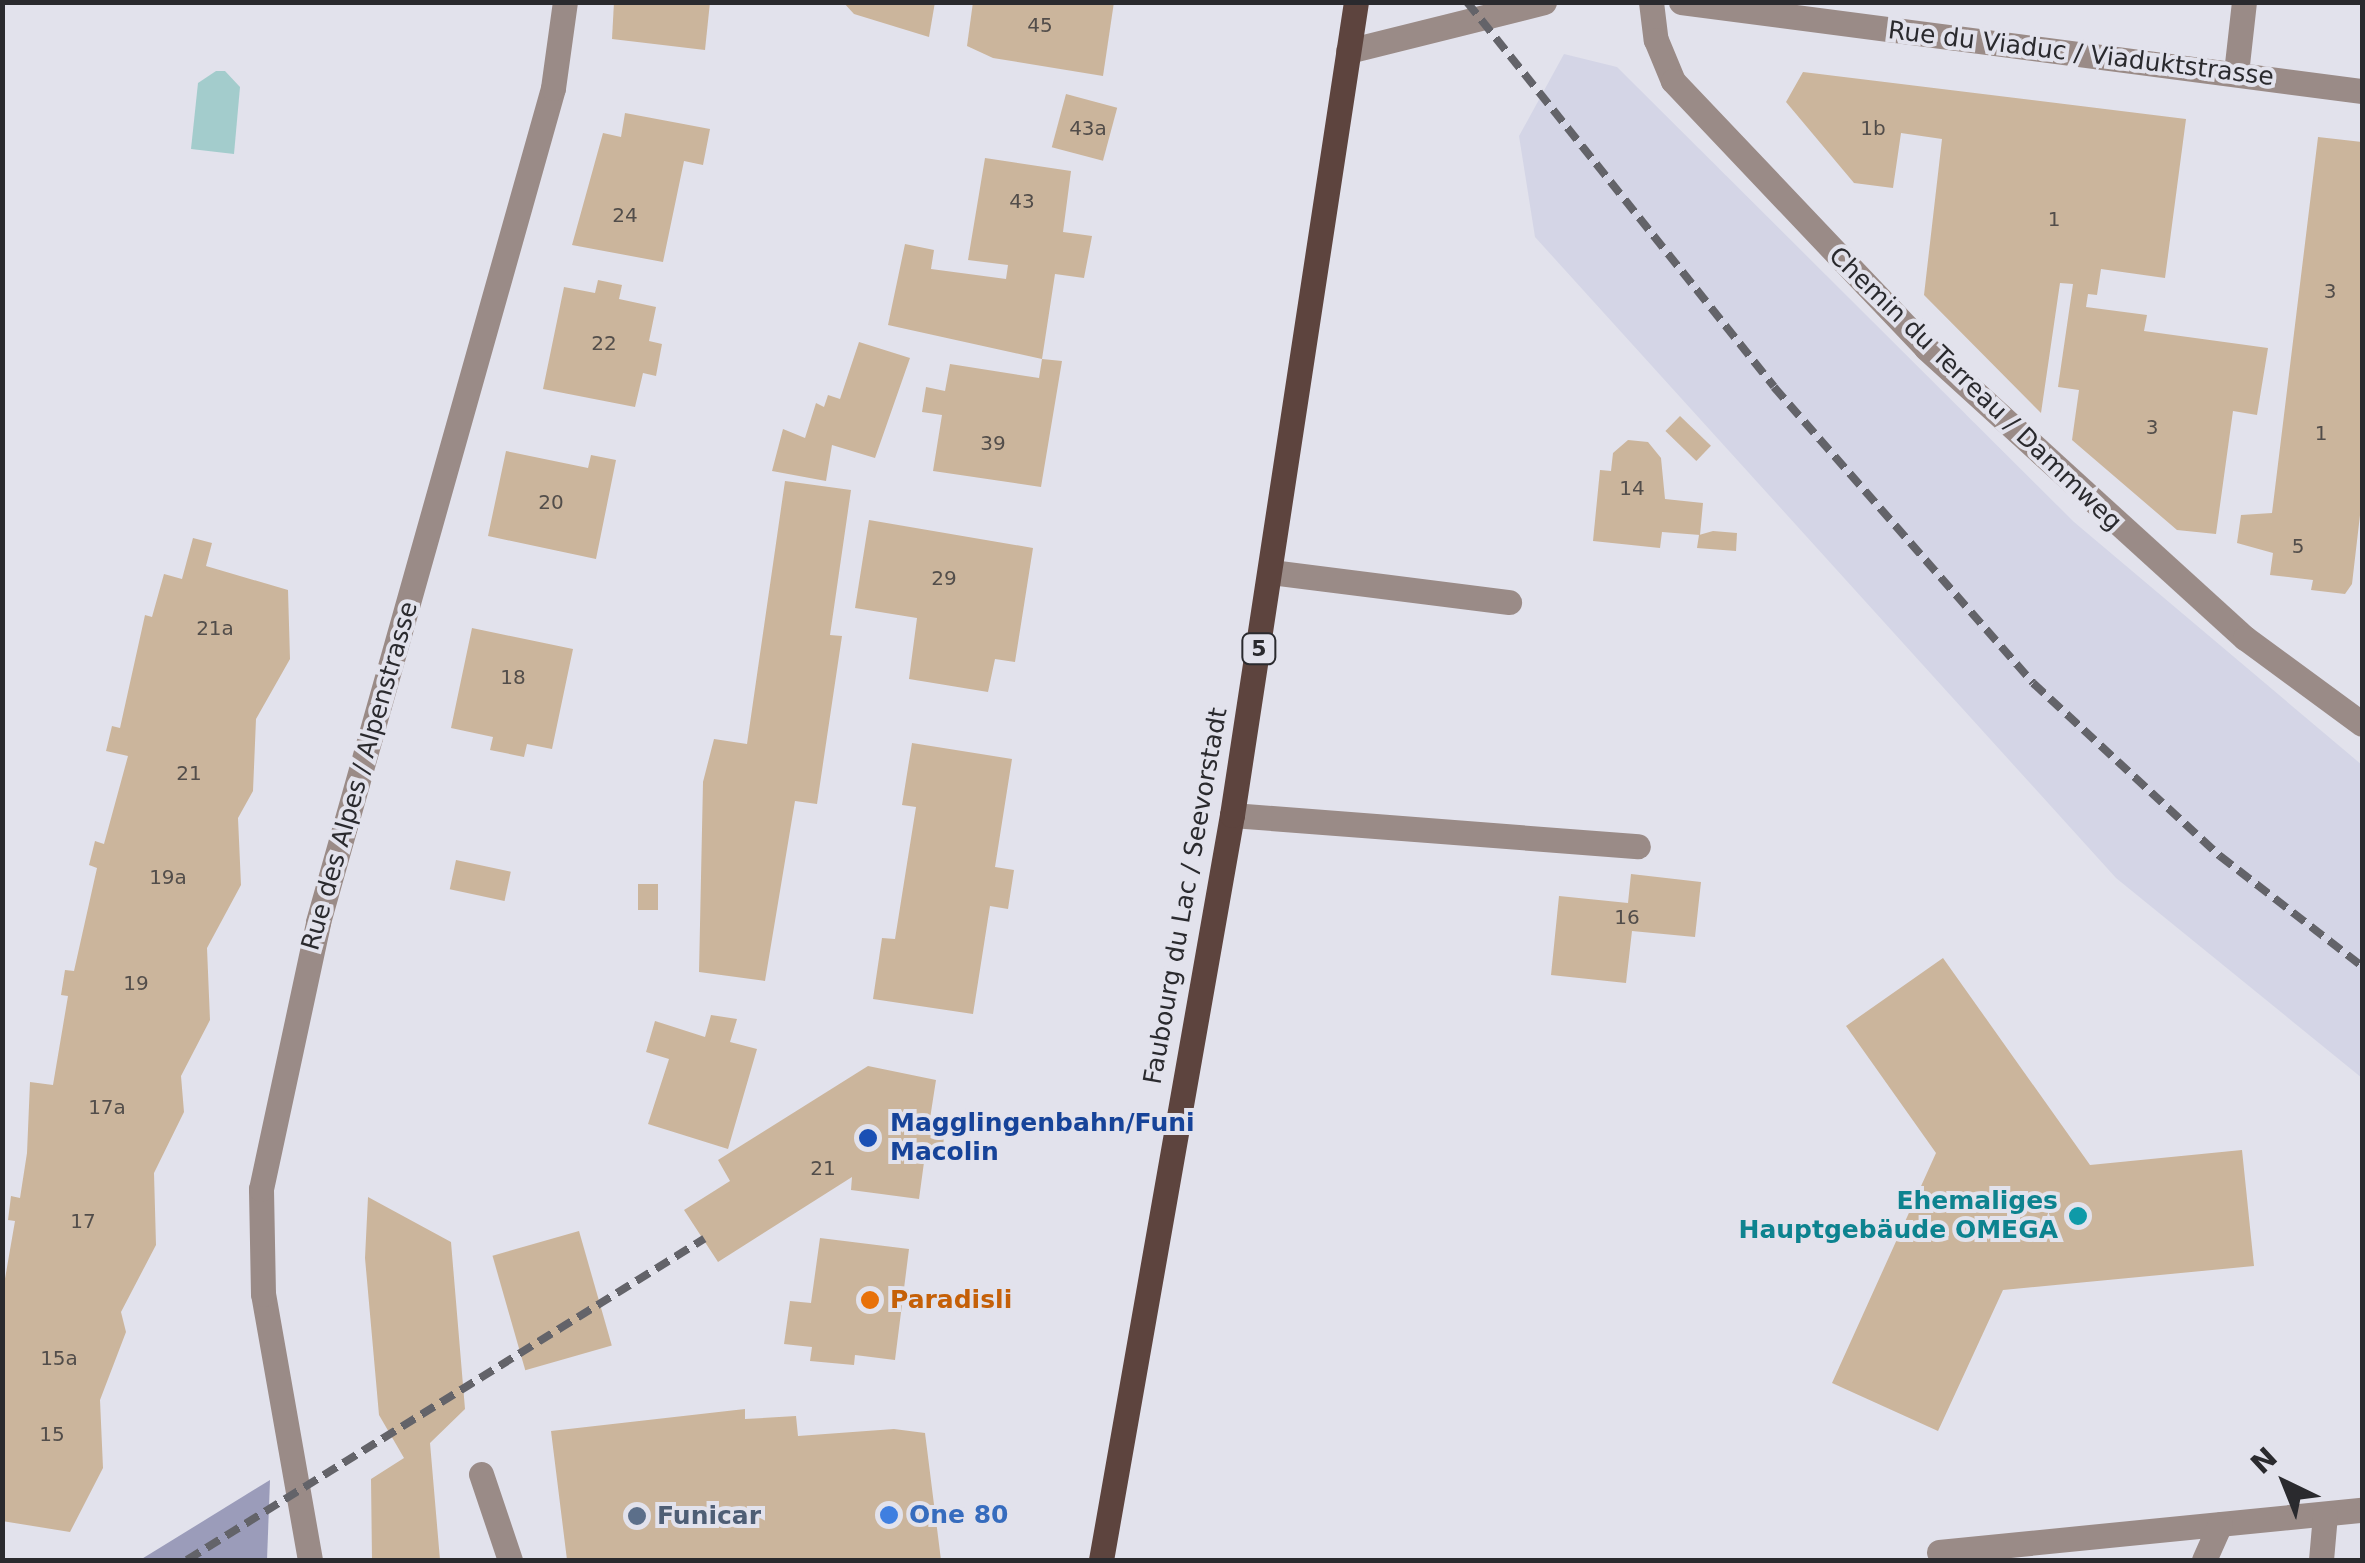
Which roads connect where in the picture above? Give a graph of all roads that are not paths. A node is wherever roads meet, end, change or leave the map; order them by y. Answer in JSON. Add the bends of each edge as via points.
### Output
{"nodes":[{"id":1,"x":565,"y":2,"type":"edge"},
{"id":2,"x":1356,"y":2,"type":"edge"},
{"id":3,"x":1544,"y":2,"type":"edge"},
{"id":4,"x":1651,"y":2,"type":"edge"},
{"id":5,"x":1681,"y":2,"type":"edge"},
{"id":6,"x":2244,"y":2,"type":"edge"},
{"id":7,"x":1348,"y":51,"type":"junction"},
{"id":8,"x":2236,"y":72,"type":"junction"},
{"id":9,"x":2362,"y":91,"type":"edge"},
{"id":10,"x":1271,"y":572,"type":"junction"},
{"id":11,"x":1509,"y":602,"type":"dead end"},
{"id":12,"x":2362,"y":724,"type":"edge"},
{"id":13,"x":1232,"y":815,"type":"junction"},
{"id":14,"x":1638,"y":846,"type":"dead end"},
{"id":15,"x":481,"y":1474,"type":"dead end"},
{"id":16,"x":2362,"y":1510,"type":"edge"},
{"id":17,"x":2325,"y":1514,"type":"junction"},
{"id":18,"x":2220,"y":1524,"type":"junction"},
{"id":19,"x":1939,"y":1552,"type":"dead end"},
{"id":20,"x":310,"y":1560,"type":"edge"},
{"id":21,"x":510,"y":1560,"type":"edge"},
{"id":22,"x":1100,"y":1560,"type":"edge"},
{"id":23,"x":2204,"y":1560,"type":"edge"},
{"id":24,"x":2321,"y":1560,"type":"edge"}],
"edges":[{"from":1,"to":20,"type":"street","name":"Rue des Alpes / Alpenstrasse","via":[[553,88],[318,922],[262,1188],[264,1294]]},
{"from":2,"to":7,"type":"main road","name":"Faubourg du Lac / Seevorstadt","number":"5"},
{"from":3,"to":7,"type":"street"},
{"from":4,"to":12,"type":"street","name":"Chemin du Terreau / Dammweg","via":[[1656,40],[1673,81],[1926,348],[2244,638]]},
{"from":5,"to":8,"type":"street","name":"Rue du Viaduc / Viaduktstrasse"},
{"from":6,"to":8,"type":"street"},
{"from":7,"to":10,"type":"main road","name":"Faubourg du Lac / Seevorstadt","number":"5"},
{"from":8,"to":9,"type":"street","name":"Rue du Viaduc / Viaduktstrasse"},
{"from":10,"to":11,"type":"street"},
{"from":10,"to":13,"type":"main road","name":"Faubourg du Lac / Seevorstadt","number":"5"},
{"from":13,"to":14,"type":"street"},
{"from":13,"to":22,"type":"main road","name":"Faubourg du Lac / Seevorstadt","number":"5"},
{"from":15,"to":21,"type":"street"},
{"from":16,"to":17,"type":"street"},
{"from":17,"to":18,"type":"street"},
{"from":17,"to":24,"type":"street"},
{"from":18,"to":19,"type":"street"},
{"from":18,"to":23,"type":"street"}]}
